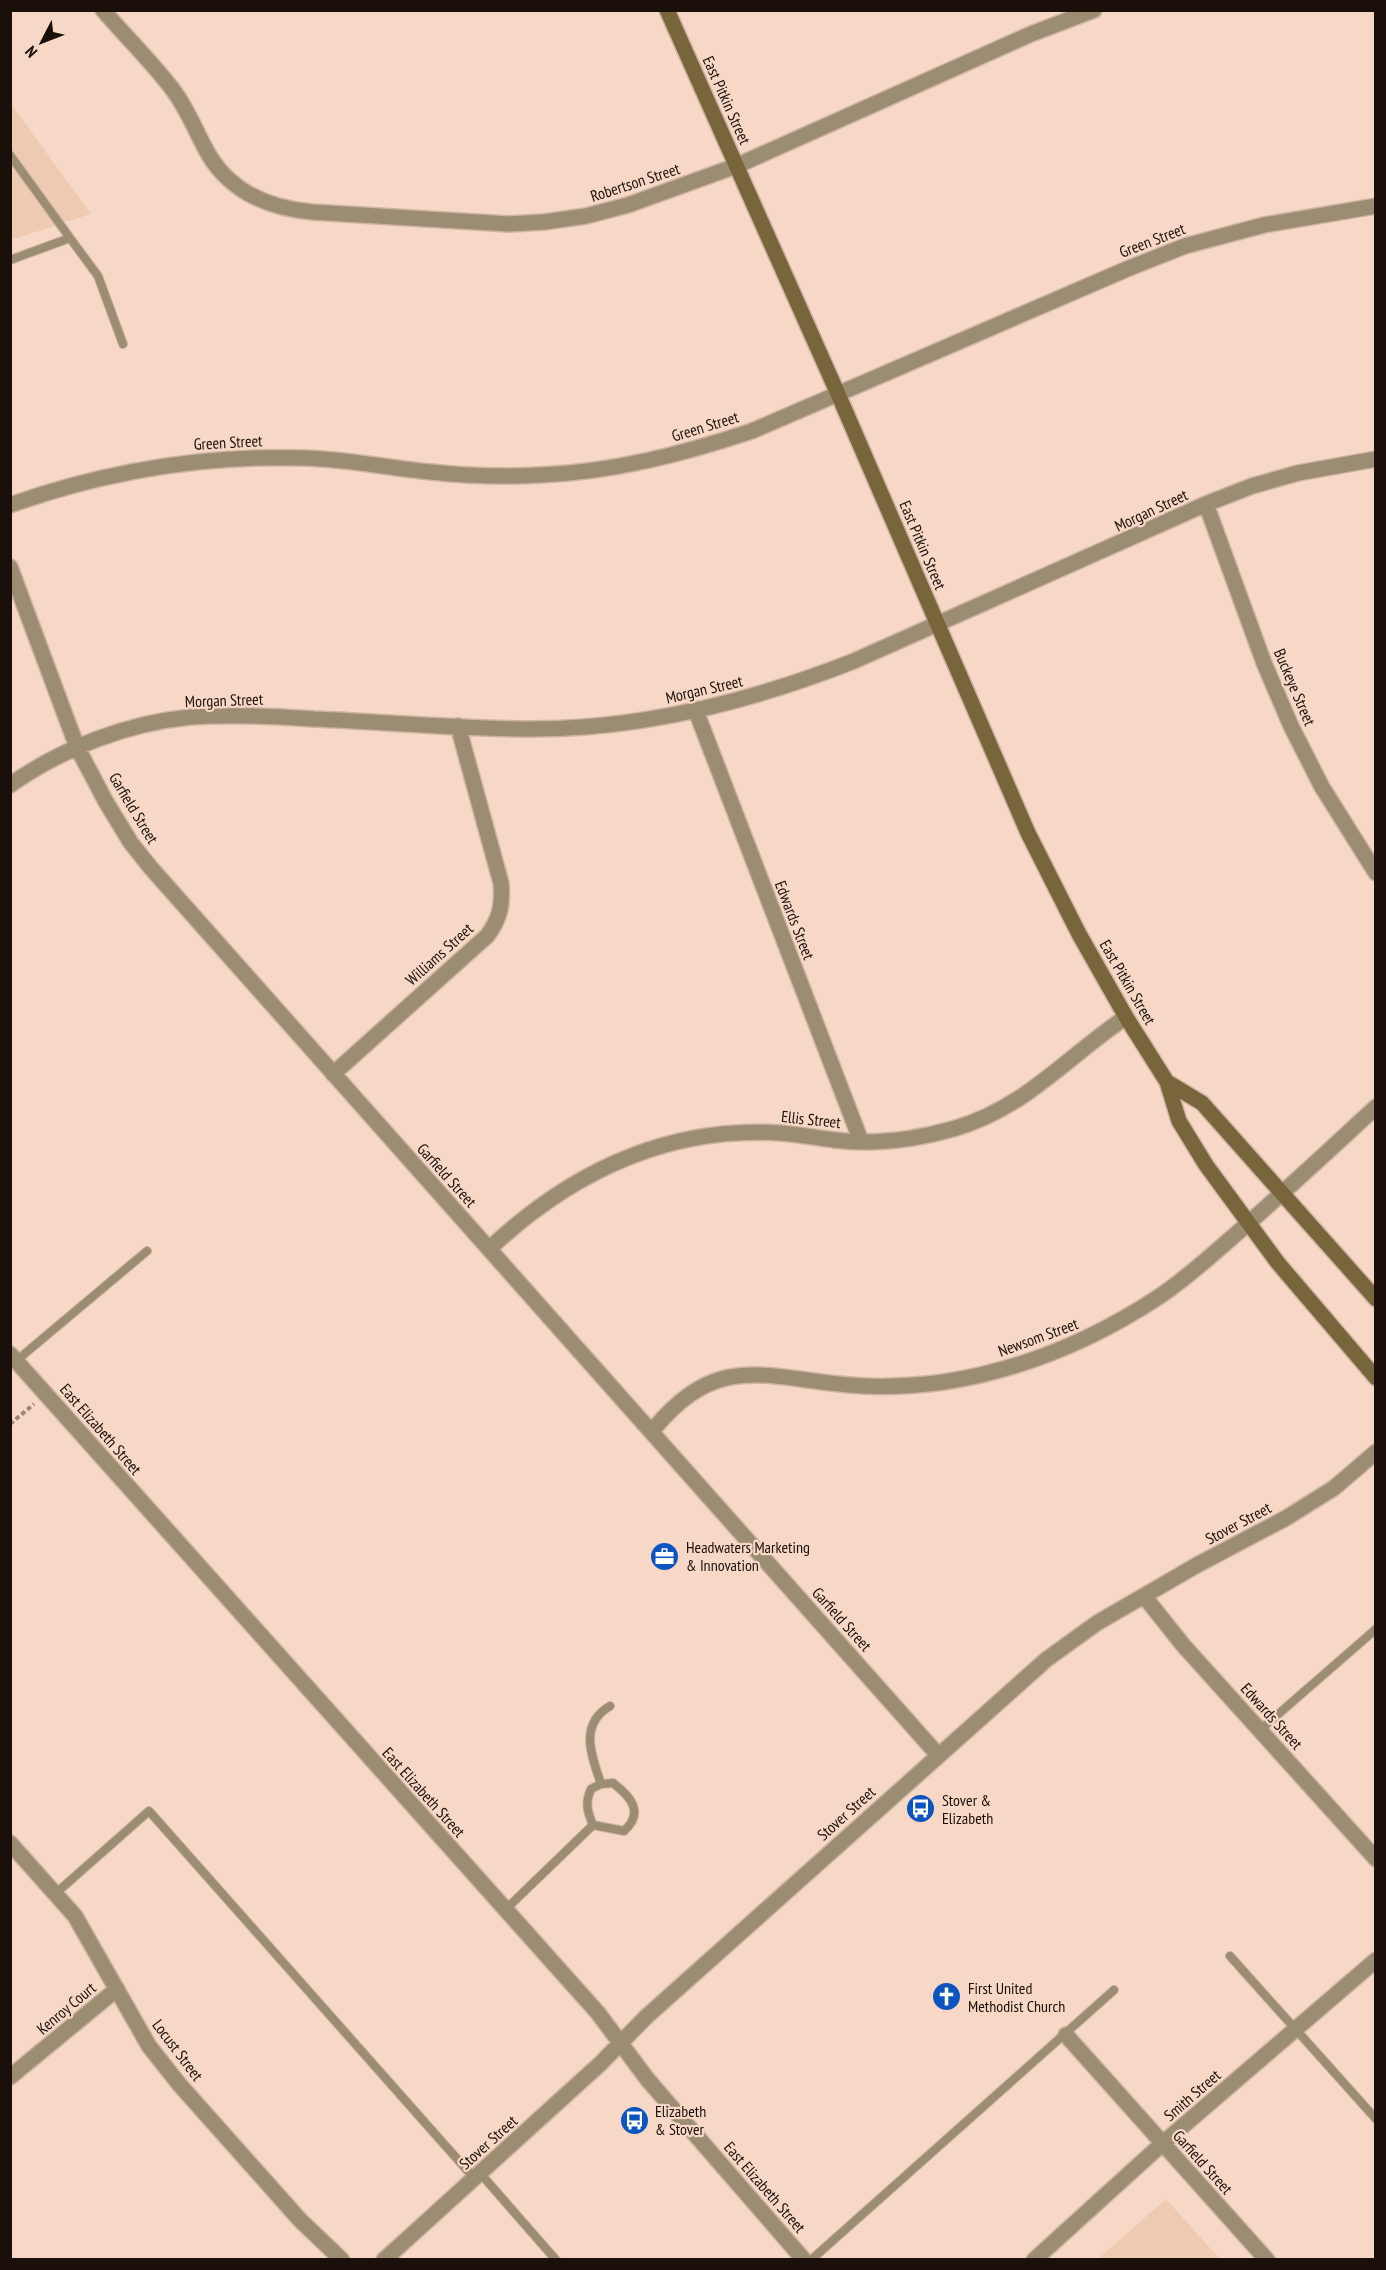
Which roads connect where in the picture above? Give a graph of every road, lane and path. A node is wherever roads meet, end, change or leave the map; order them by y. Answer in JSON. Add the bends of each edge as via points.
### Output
{"nodes":[{"id":1,"x":103,"y":10,"type":"edge"},
{"id":2,"x":667,"y":10,"type":"edge"},
{"id":3,"x":1094,"y":10,"type":"edge"},
{"id":4,"x":10,"y":155,"type":"edge"},
{"id":5,"x":736,"y":166,"type":"junction"},
{"id":6,"x":1376,"y":206,"type":"edge"},
{"id":7,"x":70,"y":238,"type":"junction"},
{"id":8,"x":11,"y":258,"type":"edge"},
{"id":9,"x":123,"y":345,"type":"dead end"},
{"id":10,"x":838,"y":394,"type":"junction"},
{"id":11,"x":1376,"y":459,"type":"edge"},
{"id":12,"x":1206,"y":504,"type":"junction"},
{"id":13,"x":10,"y":505,"type":"edge"},
{"id":14,"x":10,"y":567,"type":"edge"},
{"id":15,"x":938,"y":625,"type":"junction"},
{"id":16,"x":696,"y":711,"type":"junction"},
{"id":17,"x":459,"y":726,"type":"junction"},
{"id":18,"x":77,"y":747,"type":"junction"},
{"id":19,"x":10,"y":785,"type":"edge"},
{"id":20,"x":1376,"y":873,"type":"edge"},
{"id":21,"x":1126,"y":1017,"type":"junction"},
{"id":22,"x":333,"y":1074,"type":"junction"},
{"id":23,"x":1167,"y":1082,"type":"junction"},
{"id":24,"x":1376,"y":1107,"type":"edge"},
{"id":25,"x":861,"y":1141,"type":"junction"},
{"id":26,"x":1281,"y":1194,"type":"junction"},
{"id":27,"x":1249,"y":1223,"type":"junction"},
{"id":28,"x":489,"y":1249,"type":"junction"},
{"id":29,"x":147,"y":1251,"type":"dead end"},
{"id":30,"x":1376,"y":1299,"type":"edge"},
{"id":31,"x":13,"y":1358,"type":"edge"},
{"id":32,"x":1376,"y":1378,"type":"edge"},
{"id":33,"x":652,"y":1431,"type":"junction"},
{"id":34,"x":1376,"y":1452,"type":"edge"},
{"id":35,"x":1144,"y":1596,"type":"junction"},
{"id":36,"x":1376,"y":1629,"type":"edge"},
{"id":37,"x":610,"y":1706,"type":"dead end"},
{"id":38,"x":1260,"y":1730,"type":"junction"},
{"id":39,"x":938,"y":1755,"type":"junction"},
{"id":40,"x":601,"y":1784,"type":"junction"},
{"id":41,"x":593,"y":1825,"type":"junction"},
{"id":42,"x":10,"y":1843,"type":"edge"},
{"id":43,"x":1376,"y":1858,"type":"edge"},
{"id":44,"x":56,"y":1894,"type":"junction"},
{"id":45,"x":505,"y":1910,"type":"junction"},
{"id":46,"x":1230,"y":1956,"type":"dead end"},
{"id":47,"x":1376,"y":1960,"type":"edge"},
{"id":48,"x":117,"y":1989,"type":"junction"},
{"id":49,"x":1114,"y":1990,"type":"dead end"},
{"id":50,"x":1296,"y":2030,"type":"junction"},
{"id":51,"x":1066,"y":2035,"type":"junction"},
{"id":52,"x":621,"y":2044,"type":"junction"},
{"id":53,"x":10,"y":2078,"type":"edge"},
{"id":54,"x":1376,"y":2119,"type":"edge"},
{"id":55,"x":1162,"y":2144,"type":"junction"},
{"id":56,"x":477,"y":2176,"type":"junction"},
{"id":57,"x":342,"y":2259,"type":"edge"},
{"id":58,"x":384,"y":2259,"type":"edge"},
{"id":59,"x":556,"y":2259,"type":"edge"},
{"id":60,"x":804,"y":2259,"type":"edge"},
{"id":61,"x":811,"y":2259,"type":"edge"},
{"id":62,"x":1034,"y":2259,"type":"edge"},
{"id":63,"x":1267,"y":2259,"type":"edge"}],
"edges":[{"from":1,"to":5,"type":"street","name":"Robertson Street","via":[[173,90],[205,148],[228,179],[262,202],[287,210],[508,224],[544,222],[628,205]]},
{"from":2,"to":5,"type":"street","name":"East Pitkin Street"},
{"from":3,"to":5,"type":"street","name":"Robertson Street","via":[[1031,34]]},
{"from":4,"to":7,"type":"lane"},
{"from":5,"to":10,"type":"street","name":"East Pitkin Street"},
{"from":6,"to":10,"type":"street","name":"Green Street","via":[[1264,225],[1185,246]]},
{"from":7,"to":8,"type":"lane"},
{"from":7,"to":9,"type":"lane","via":[[98,276]]},
{"from":10,"to":13,"type":"street","name":"Green Street","via":[[752,431],[695,450],[576,473],[491,476],[345,461],[251,458],[131,471]]},
{"from":10,"to":15,"type":"street","name":"East Pitkin Street"},
{"from":11,"to":12,"type":"street","name":"Morgan Street","via":[[1298,473]]},
{"from":12,"to":15,"type":"street","name":"Morgan Street"},
{"from":12,"to":20,"type":"street","name":"Buckeye Street","via":[[1291,726],[1322,787]]},
{"from":14,"to":18,"type":"street","name":"Garfield Street"},
{"from":15,"to":16,"type":"street","name":"Morgan Street","via":[[800,682]]},
{"from":15,"to":21,"type":"street","name":"East Pitkin Street","via":[[1028,833]]},
{"from":16,"to":17,"type":"street","name":"Morgan Street","via":[[574,728]]},
{"from":16,"to":25,"type":"street","name":"Edwards Street"},
{"from":17,"to":18,"type":"street","name":"Morgan Street","via":[[240,715],[190,717],[156,722]]},
{"from":17,"to":22,"type":"street","name":"Williams Street","via":[[501,883],[500,913],[487,936]]},
{"from":18,"to":19,"type":"street","name":"Morgan Street"},
{"from":18,"to":22,"type":"street","name":"Garfield Street","via":[[131,843]]},
{"from":21,"to":23,"type":"street","name":"East Pitkin Street"},
{"from":21,"to":25,"type":"street","name":"Ellis Street","via":[[1042,1084],[999,1112],[926,1136]]},
{"from":22,"to":28,"type":"street","name":"Garfield Street"},
{"from":23,"to":26,"type":"street","name":"East Pitkin Street","via":[[1202,1103]]},
{"from":23,"to":27,"type":"street","name":"East Pitkin Street","via":[[1179,1121]]},
{"from":24,"to":26,"type":"street","name":"Newsom Street"},
{"from":25,"to":28,"type":"street","name":"Ellis Street","via":[[741,1133],[651,1149],[573,1183],[546,1200]]},
{"from":26,"to":27,"type":"street","name":"Newsom Street"},
{"from":26,"to":30,"type":"street","name":"East Pitkin Street"},
{"from":27,"to":32,"type":"street","name":"East Pitkin Street"},
{"from":27,"to":33,"type":"street","name":"Newsom Street","via":[[1158,1298],[1092,1335],[1023,1364],[943,1382],[893,1386],[852,1386],[762,1373],[740,1375],[706,1385],[683,1399]]},
{"from":28,"to":33,"type":"street","name":"Garfield Street"},
{"from":29,"to":31,"type":"lane"},
{"from":31,"to":45,"type":"street","name":"East Elizabeth Street"},
{"from":33,"to":39,"type":"street","name":"Garfield Street"},
{"from":34,"to":35,"type":"street","name":"Stover Street","via":[[1334,1488],[1286,1518]]},
{"from":35,"to":38,"type":"street","name":"Edwards Street"},
{"from":35,"to":39,"type":"street","name":"Stover Street","via":[[1068,1642]]},
{"from":36,"to":38,"type":"lane"},
{"from":37,"to":40,"type":"lane","via":[[593,1724],[588,1738]]},
{"from":38,"to":43,"type":"street","name":"Edwards Street"},
{"from":39,"to":52,"type":"street","name":"Stover Street","via":[[646,2017]]},
{"from":40,"to":41,"type":"lane","via":[[591,1789],[587,1800]]},
{"from":40,"to":41,"type":"lane","via":[[613,1783],[630,1796],[634,1814],[624,1831]]},
{"from":41,"to":45,"type":"lane"},
{"from":42,"to":44,"type":"street","name":"Locust Street"},
{"from":44,"to":48,"type":"street","name":"Locust Street","via":[[75,1916]]},
{"from":44,"to":56,"type":"lane","via":[[149,1810]]},
{"from":45,"to":52,"type":"street","name":"East Elizabeth Street"},
{"from":46,"to":50,"type":"lane"},
{"from":47,"to":50,"type":"street","name":"Smith Street"},
{"from":48,"to":53,"type":"street","name":"Kenroy Court"},
{"from":48,"to":57,"type":"street","name":"Locust Street","via":[[149,2046],[179,2084],[300,2220]]},
{"from":49,"to":51,"type":"lane"},
{"from":50,"to":54,"type":"lane"},
{"from":50,"to":55,"type":"street","name":"Smith Street"},
{"from":51,"to":55,"type":"street","name":"Garfield Street"},
{"from":51,"to":61,"type":"lane"},
{"from":52,"to":56,"type":"street","name":"Stover Street"},
{"from":52,"to":60,"type":"street","name":"East Elizabeth Street"},
{"from":55,"to":62,"type":"street","name":"Smith Street"},
{"from":55,"to":63,"type":"street","name":"Garfield Street"},
{"from":56,"to":58,"type":"street","name":"Stover Street"},
{"from":56,"to":59,"type":"lane"}]}
